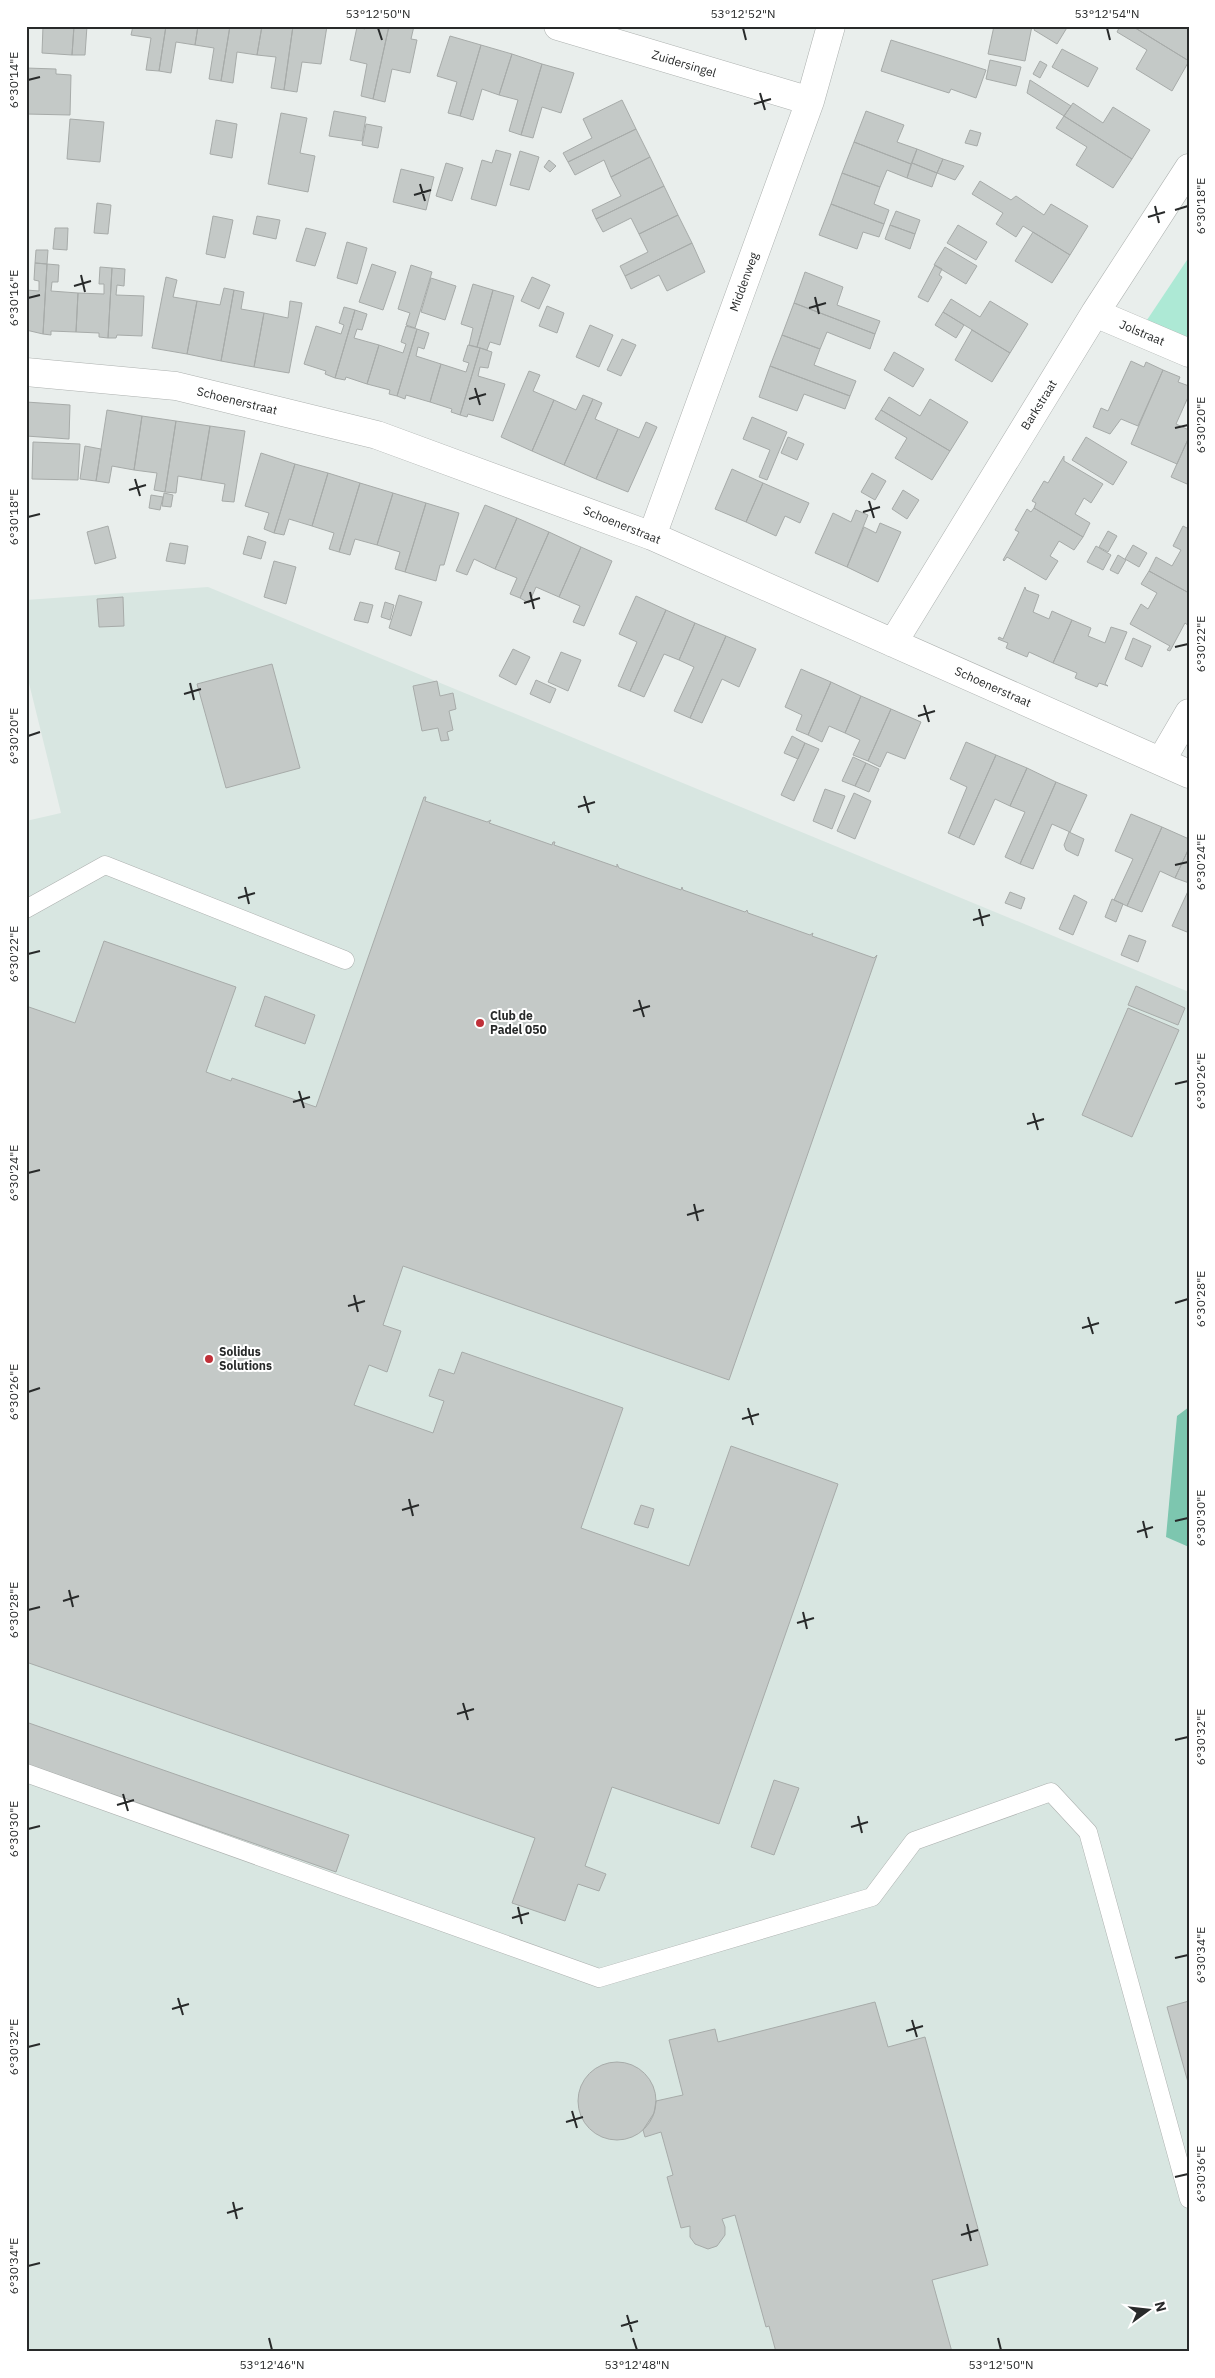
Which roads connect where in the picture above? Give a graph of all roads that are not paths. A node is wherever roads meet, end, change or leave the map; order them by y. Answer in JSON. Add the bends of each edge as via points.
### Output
{"nodes":[{"id":1,"x":558,"y":26,"type":"edge"},
{"id":2,"x":831,"y":26,"type":"edge"},
{"id":3,"x":810,"y":101,"type":"junction"},
{"id":4,"x":1189,"y":168,"type":"edge"},
{"id":5,"x":1096,"y":313,"type":"junction"},
{"id":6,"x":1189,"y":354,"type":"edge"},
{"id":7,"x":26,"y":372,"type":"edge"},
{"id":8,"x":652,"y":536,"type":"junction"},
{"id":9,"x":893,"y":643,"type":"junction"},
{"id":10,"x":1189,"y":713,"type":"edge"},
{"id":11,"x":1161,"y":761,"type":"junction"},
{"id":12,"x":1189,"y":774,"type":"edge"},
{"id":13,"x":26,"y":909,"type":"edge"},
{"id":14,"x":345,"y":960,"type":"dead end"},
{"id":15,"x":26,"y":1774,"type":"edge"},
{"id":16,"x":1189,"y":2199,"type":"edge"}],
"edges":[{"from":1,"to":3,"type":"street","name":"Zuidersingel"},
{"from":2,"to":3,"type":"street","name":"Middenweg"},
{"from":3,"to":8,"type":"street","name":"Middenweg"},
{"from":4,"to":5,"type":"street","name":"Barkstraat"},
{"from":5,"to":6,"type":"street","name":"Jolstraat"},
{"from":5,"to":9,"type":"street","name":"Barkstraat"},
{"from":7,"to":8,"type":"street","name":"Schoenerstraat","via":[[176,386],[377,434]]},
{"from":8,"to":9,"type":"street","name":"Schoenerstraat"},
{"from":9,"to":11,"type":"street","name":"Schoenerstraat"},
{"from":10,"to":11,"type":"street"},
{"from":11,"to":12,"type":"street","name":"Schoenerstraat"},
{"from":13,"to":14,"type":"lane","via":[[105,866]]},
{"from":15,"to":16,"type":"lane","via":[[599,1978],[872,1897],[914,1841],[1051,1792],[1088,1832]]}]}
